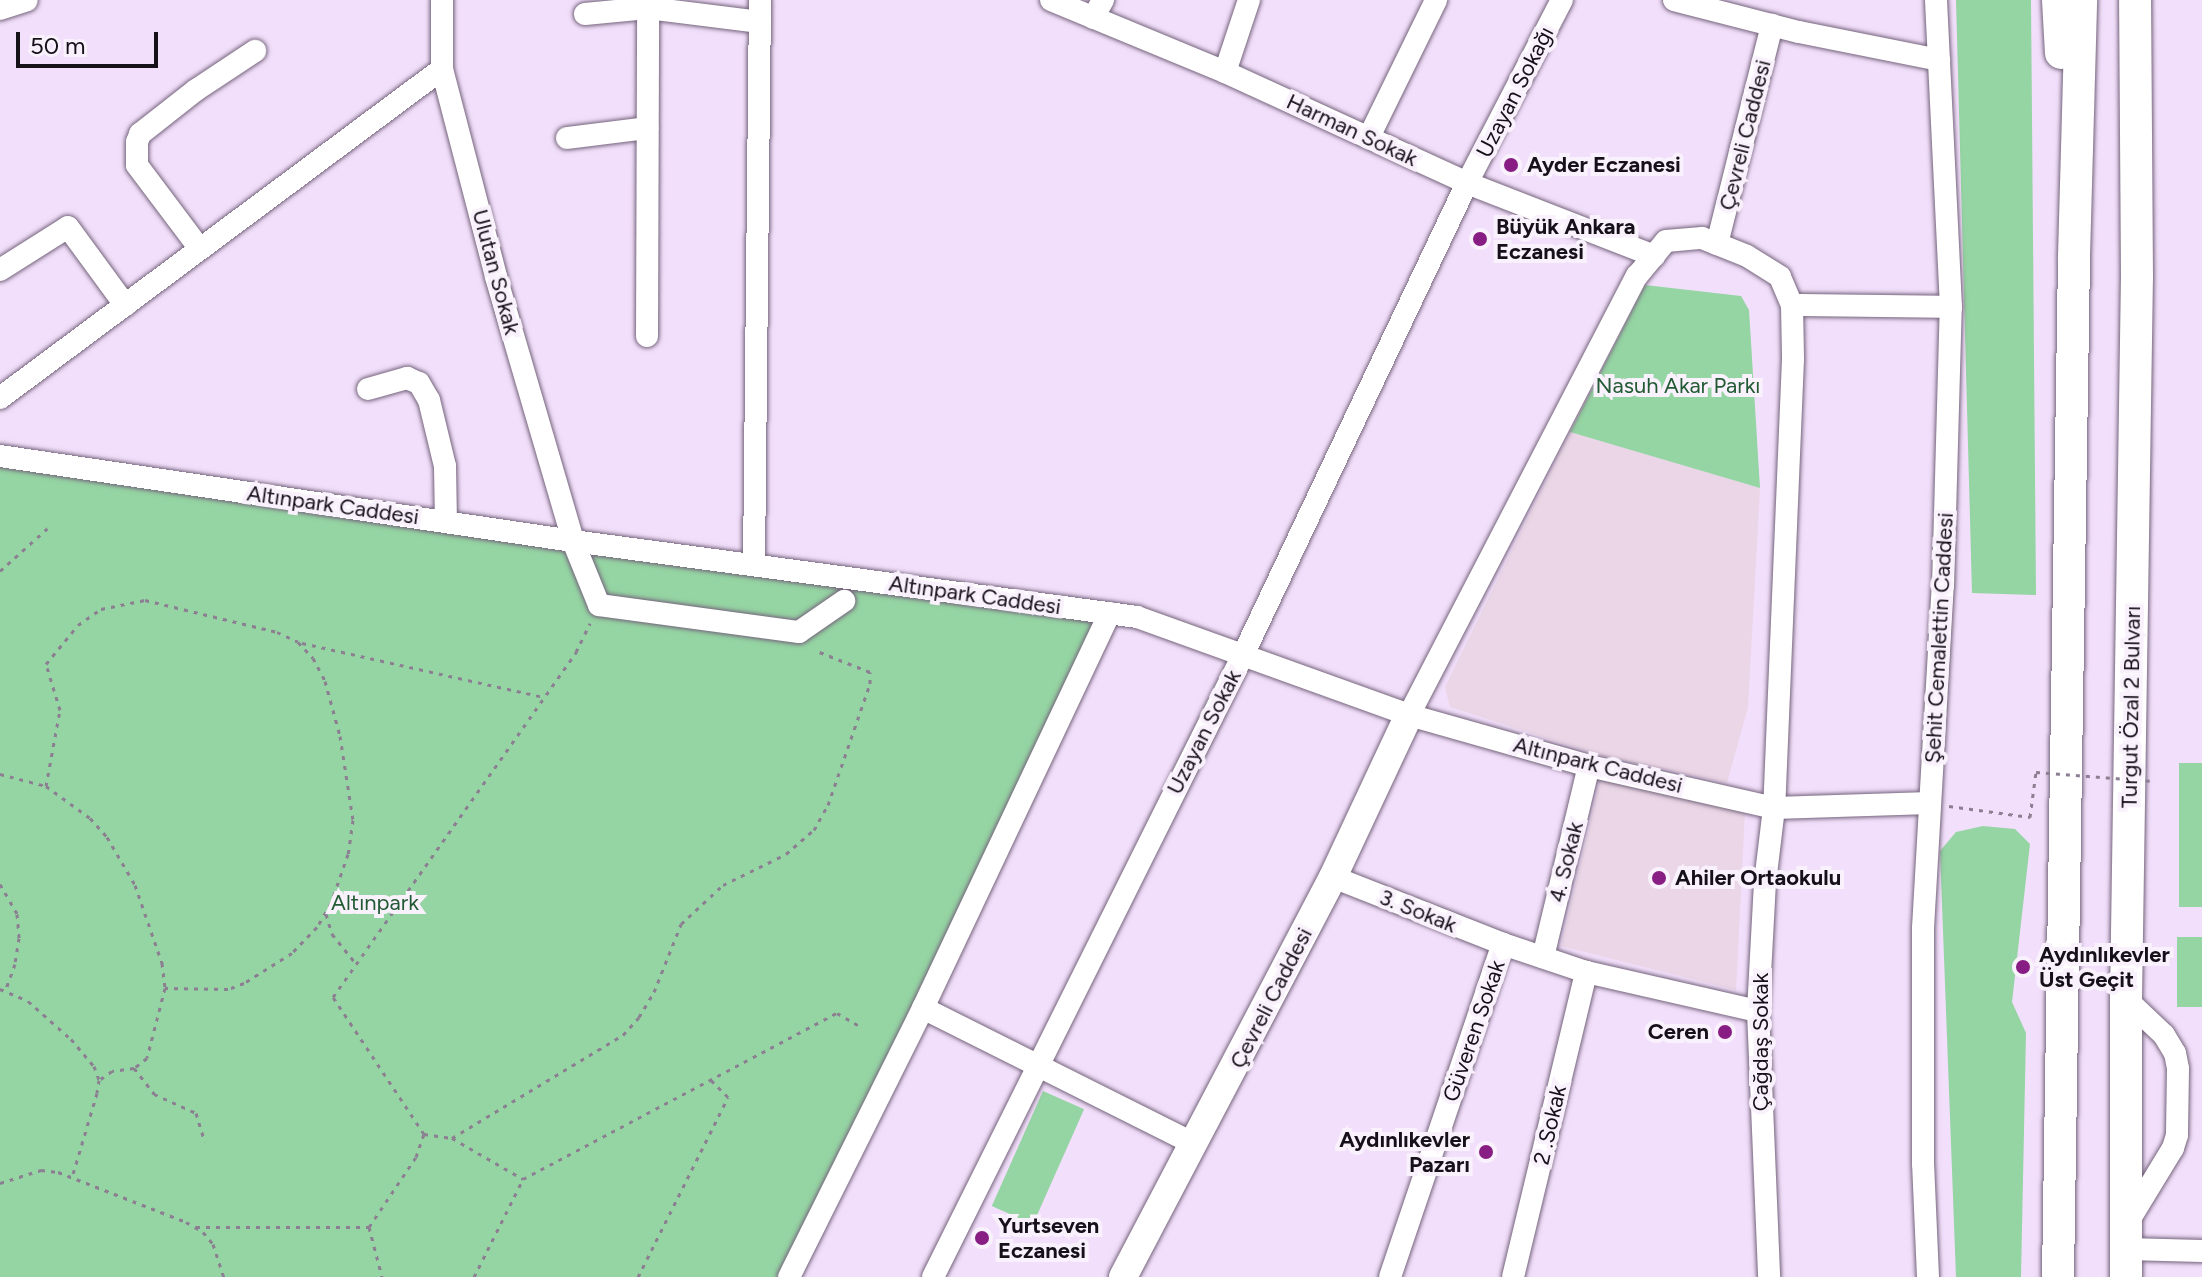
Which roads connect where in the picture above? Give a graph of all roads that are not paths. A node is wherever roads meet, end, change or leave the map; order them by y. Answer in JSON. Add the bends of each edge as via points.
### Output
{"nodes":[{"id":1,"x":27,"y":0,"type":"edge"},
{"id":2,"x":442,"y":0,"type":"edge"},
{"id":3,"x":1051,"y":0,"type":"edge"},
{"id":4,"x":1249,"y":0,"type":"edge"},
{"id":5,"x":1436,"y":0,"type":"edge"},
{"id":6,"x":1562,"y":0,"type":"edge"},
{"id":7,"x":1674,"y":0,"type":"edge"},
{"id":8,"x":1936,"y":0,"type":"edge"},
{"id":9,"x":2058,"y":0,"type":"edge"},
{"id":10,"x":2081,"y":0,"type":"edge"},
{"id":11,"x":2135,"y":0,"type":"edge"},
{"id":12,"x":2147,"y":0,"type":"edge"},
{"id":13,"x":648,"y":8,"type":"junction"},
{"id":14,"x":0,"y":9,"type":"edge"},
{"id":15,"x":1098,"y":9,"type":"edge"},
{"id":16,"x":760,"y":11,"type":"edge"},
{"id":17,"x":585,"y":14,"type":"dead end"},
{"id":18,"x":1772,"y":25,"type":"junction"},
{"id":19,"x":255,"y":51,"type":"dead end"},
{"id":20,"x":1939,"y":60,"type":"junction"},
{"id":21,"x":442,"y":69,"type":"junction"},
{"id":22,"x":1225,"y":72,"type":"junction"},
{"id":23,"x":647,"y":128,"type":"junction"},
{"id":24,"x":1369,"y":137,"type":"junction"},
{"id":25,"x":2136,"y":137,"type":"junction"},
{"id":26,"x":567,"y":138,"type":"dead end"},
{"id":27,"x":1467,"y":183,"type":"junction"},
{"id":28,"x":1717,"y":244,"type":"junction"},
{"id":29,"x":200,"y":249,"type":"junction"},
{"id":30,"x":1654,"y":256,"type":"junction"},
{"id":31,"x":2074,"y":256,"type":"junction"},
{"id":32,"x":0,"y":270,"type":"edge"},
{"id":33,"x":125,"y":305,"type":"junction"},
{"id":34,"x":1792,"y":305,"type":"junction"},
{"id":35,"x":1951,"y":307,"type":"junction"},
{"id":36,"x":647,"y":336,"type":"dead end"},
{"id":37,"x":368,"y":389,"type":"dead end"},
{"id":38,"x":0,"y":398,"type":"edge"},
{"id":39,"x":0,"y":456,"type":"edge"},
{"id":40,"x":446,"y":522,"type":"junction"},
{"id":41,"x":573,"y":541,"type":"junction"},
{"id":42,"x":754,"y":564,"type":"junction"},
{"id":43,"x":844,"y":601,"type":"dead end"},
{"id":44,"x":1110,"y":613,"type":"junction"},
{"id":45,"x":1243,"y":655,"type":"junction"},
{"id":46,"x":1409,"y":715,"type":"junction"},
{"id":47,"x":1589,"y":766,"type":"junction"},
{"id":48,"x":1930,"y":803,"type":"junction"},
{"id":49,"x":1774,"y":808,"type":"junction"},
{"id":50,"x":1333,"y":877,"type":"junction"},
{"id":51,"x":1503,"y":944,"type":"junction"},
{"id":52,"x":1543,"y":957,"type":"junction"},
{"id":53,"x":1586,"y":972,"type":"junction"},
{"id":54,"x":2126,"y":999,"type":"junction"},
{"id":55,"x":923,"y":1008,"type":"junction"},
{"id":56,"x":1758,"y":1011,"type":"junction"},
{"id":57,"x":1038,"y":1064,"type":"junction"},
{"id":58,"x":1195,"y":1144,"type":"junction"},
{"id":59,"x":2127,"y":1250,"type":"edge"},
{"id":60,"x":2202,"y":1251,"type":"edge"},
{"id":61,"x":789,"y":1277,"type":"edge"},
{"id":62,"x":933,"y":1277,"type":"edge"},
{"id":63,"x":1123,"y":1277,"type":"edge"},
{"id":64,"x":1390,"y":1277,"type":"edge"},
{"id":65,"x":1513,"y":1277,"type":"edge"},
{"id":66,"x":1769,"y":1277,"type":"edge"},
{"id":67,"x":1928,"y":1277,"type":"edge"},
{"id":68,"x":2058,"y":1277,"type":"edge"}],
"edges":[{"from":1,"to":14,"type":"street"},
{"from":2,"to":21,"type":"street","name":"Ulutan Sokak"},
{"from":3,"to":15,"type":"street","name":"Harman Sokak"},
{"from":4,"to":22,"type":"street"},
{"from":5,"to":24,"type":"street"},
{"from":6,"to":27,"type":"street","name":"Uzayan Sokağı"},
{"from":7,"to":18,"type":"street"},
{"from":8,"to":20,"type":"street","name":"Şehit Cemalettin Caddesi"},
{"from":9,"to":31,"type":"highway"},
{"from":10,"to":31,"type":"highway"},
{"from":11,"to":25,"type":"highway","name":"Turgut Özal 2 Bulvarı"},
{"from":12,"to":25,"type":"highway","name":"Turgut Özal 2 Bulvarı"},
{"from":13,"to":16,"type":"street"},
{"from":13,"to":17,"type":"street"},
{"from":13,"to":23,"type":"street"},
{"from":15,"to":22,"type":"street","name":"Harman Sokak"},
{"from":16,"to":42,"type":"street"},
{"from":18,"to":20,"type":"street"},
{"from":18,"to":28,"type":"street","name":"Çevreli Caddesi"},
{"from":19,"to":29,"type":"street","via":[[196,90],[140,134],[137,142],[137,165]]},
{"from":20,"to":35,"type":"street","name":"Şehit Cemalettin Caddesi"},
{"from":21,"to":29,"type":"street"},
{"from":21,"to":41,"type":"street","name":"Ulutan Sokak"},
{"from":22,"to":24,"type":"street","name":"Harman Sokak"},
{"from":23,"to":26,"type":"street"},
{"from":23,"to":36,"type":"street"},
{"from":24,"to":27,"type":"street","name":"Harman Sokak"},
{"from":25,"to":54,"type":"highway","name":"Turgut Özal 2 Bulvarı"},
{"from":27,"to":30,"type":"street","name":"Harman Sokak"},
{"from":27,"to":45,"type":"street","name":"Uzayan Sokak"},
{"from":28,"to":30,"type":"street","via":[[1702,238],[1666,241]]},
{"from":28,"to":34,"type":"street","via":[[1780,277]]},
{"from":29,"to":33,"type":"street"},
{"from":30,"to":46,"type":"street","via":[[1637,276]]},
{"from":31,"to":68,"type":"highway"},
{"from":32,"to":33,"type":"street","via":[[68,227]]},
{"from":33,"to":38,"type":"street"},
{"from":34,"to":35,"type":"street"},
{"from":34,"to":49,"type":"street","name":"Çağdaş Sokak"},
{"from":35,"to":48,"type":"street","name":"Şehit Cemalettin Caddesi"},
{"from":37,"to":40,"type":"street","via":[[407,378],[419,383],[429,400],[445,466]]},
{"from":39,"to":40,"type":"street","name":"Altınpark Caddesi"},
{"from":40,"to":41,"type":"street","name":"Altınpark Caddesi"},
{"from":41,"to":42,"type":"street","name":"Altınpark Caddesi"},
{"from":41,"to":43,"type":"street","name":"Ulutan Sokak","via":[[599,605],[799,632]]},
{"from":42,"to":44,"type":"street","name":"Altınpark Caddesi"},
{"from":44,"to":45,"type":"street","name":"Altınpark Caddesi","via":[[1137,617]]},
{"from":44,"to":55,"type":"street"},
{"from":45,"to":46,"type":"street","name":"Altınpark Caddesi"},
{"from":45,"to":57,"type":"street","name":"Uzayan Sokak"},
{"from":46,"to":47,"type":"street","name":"Altınpark Caddesi"},
{"from":46,"to":50,"type":"main road","name":"Çevreli Caddesi"},
{"from":47,"to":49,"type":"street","name":"Altınpark Caddesi"},
{"from":47,"to":52,"type":"street","name":"4. Sokak"},
{"from":48,"to":49,"type":"street","name":"Altınpark Caddesi"},
{"from":48,"to":67,"type":"street","name":"Şehit Cemalettin Caddesi","via":[[1923,928]]},
{"from":49,"to":56,"type":"street","name":"Çağdaş Sokak"},
{"from":50,"to":51,"type":"street","name":"3. Sokak"},
{"from":50,"to":58,"type":"main road","name":"Çevreli Caddesi"},
{"from":51,"to":52,"type":"street","name":"Güveren Sokak"},
{"from":51,"to":64,"type":"street","name":"Güveren Sokak"},
{"from":52,"to":53,"type":"street","name":"Güveren Sokak"},
{"from":53,"to":56,"type":"street","name":"Güveren Sokak"},
{"from":53,"to":65,"type":"street","name":"2 .Sokak"},
{"from":54,"to":59,"type":"highway","name":"Turgut Özal 2 Bulvarı"},
{"from":54,"to":59,"type":"street","via":[[2164,1035],[2178,1069],[2177,1135]]},
{"from":55,"to":57,"type":"street"},
{"from":55,"to":61,"type":"street"},
{"from":56,"to":66,"type":"street","name":"Çağdaş Sokak"},
{"from":57,"to":58,"type":"street"},
{"from":57,"to":62,"type":"street","name":"Uzayan Sokak"},
{"from":58,"to":63,"type":"main road","name":"Çevreli Caddesi"},
{"from":59,"to":60,"type":"street"}]}
